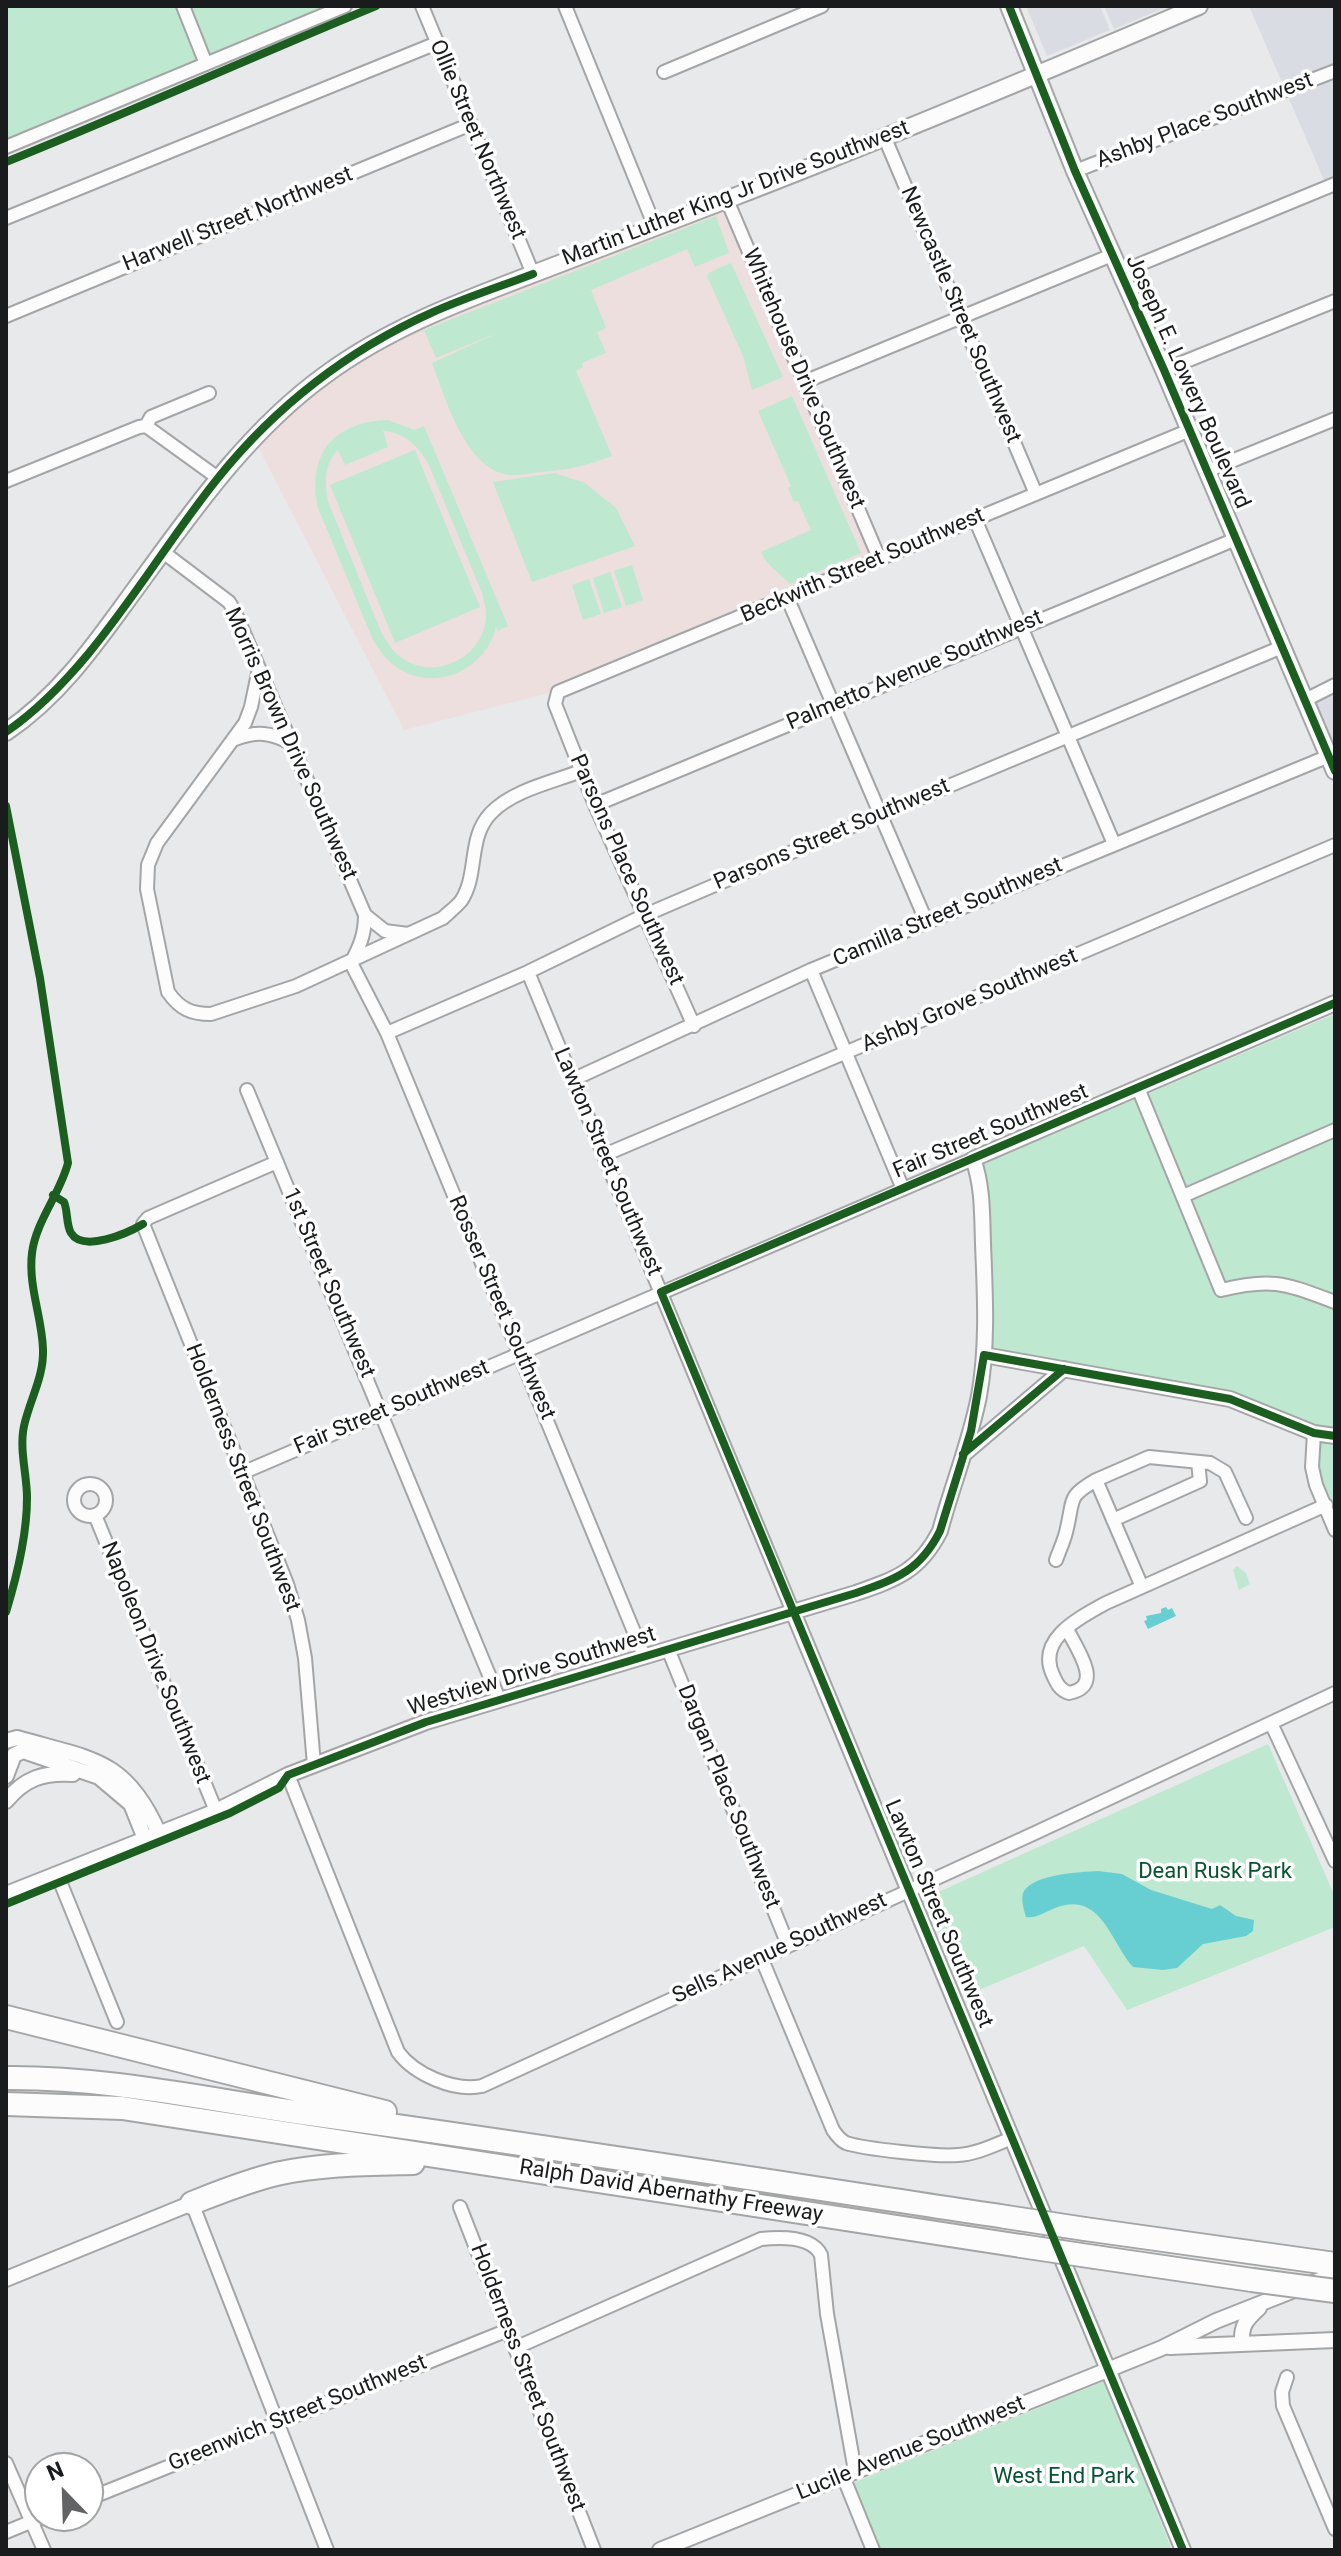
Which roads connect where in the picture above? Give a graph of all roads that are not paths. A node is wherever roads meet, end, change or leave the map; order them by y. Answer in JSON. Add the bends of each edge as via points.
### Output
{"nodes":[{"id":1,"x":183,"y":6,"type":"edge"},
{"id":2,"x":345,"y":6,"type":"edge"},
{"id":3,"x":422,"y":6,"type":"edge"},
{"id":4,"x":565,"y":6,"type":"edge"},
{"id":5,"x":822,"y":6,"type":"edge"},
{"id":6,"x":1009,"y":6,"type":"edge"},
{"id":7,"x":1199,"y":6,"type":"edge"},
{"id":8,"x":437,"y":43,"type":"junction"},
{"id":9,"x":206,"y":64,"type":"junction"},
{"id":10,"x":1335,"y":71,"type":"edge"},
{"id":11,"x":664,"y":72,"type":"dead end"},
{"id":12,"x":1038,"y":75,"type":"junction"},
{"id":13,"x":471,"y":124,"type":"junction"},
{"id":14,"x":884,"y":136,"type":"junction"},
{"id":15,"x":6,"y":147,"type":"edge"},
{"id":16,"x":1075,"y":171,"type":"junction"},
{"id":17,"x":1335,"y":184,"type":"edge"},
{"id":18,"x":727,"y":200,"type":"junction"},
{"id":19,"x":6,"y":218,"type":"edge"},
{"id":20,"x":655,"y":227,"type":"junction"},
{"id":21,"x":1112,"y":255,"type":"junction"},
{"id":22,"x":1121,"y":272,"type":"junction"},
{"id":23,"x":533,"y":274,"type":"junction"},
{"id":24,"x":1335,"y":301,"type":"edge"},
{"id":25,"x":6,"y":316,"type":"edge"},
{"id":26,"x":961,"y":317,"type":"junction"},
{"id":27,"x":1164,"y":370,"type":"junction"},
{"id":28,"x":804,"y":382,"type":"junction"},
{"id":29,"x":209,"y":393,"type":"dead end"},
{"id":30,"x":1335,"y":419,"type":"edge"},
{"id":31,"x":146,"y":426,"type":"junction"},
{"id":32,"x":1190,"y":430,"type":"junction"},
{"id":33,"x":1207,"y":471,"type":"junction"},
{"id":34,"x":218,"y":478,"type":"junction"},
{"id":35,"x":6,"y":481,"type":"edge"},
{"id":36,"x":1036,"y":494,"type":"junction"},
{"id":37,"x":975,"y":519,"type":"junction"},
{"id":38,"x":1236,"y":539,"type":"junction"},
{"id":39,"x":163,"y":552,"type":"junction"},
{"id":40,"x":879,"y":558,"type":"junction"},
{"id":41,"x":787,"y":597,"type":"junction"},
{"id":42,"x":1021,"y":627,"type":"junction"},
{"id":43,"x":1282,"y":647,"type":"junction"},
{"id":44,"x":259,"y":668,"type":"junction"},
{"id":45,"x":1335,"y":685,"type":"edge"},
{"id":46,"x":1305,"y":700,"type":"junction"},
{"id":47,"x":834,"y":705,"type":"junction"},
{"id":48,"x":559,"y":714,"type":"joint"},
{"id":49,"x":6,"y":732,"type":"edge"},
{"id":50,"x":1068,"y":736,"type":"junction"},
{"id":51,"x":234,"y":739,"type":"junction"},
{"id":52,"x":292,"y":744,"type":"junction"},
{"id":53,"x":1332,"y":763,"type":"edge"},
{"id":54,"x":581,"y":771,"type":"junction"},
{"id":55,"x":595,"y":805,"type":"junction"},
{"id":56,"x":880,"y":814,"type":"junction"},
{"id":57,"x":1114,"y":844,"type":"junction"},
{"id":58,"x":1335,"y":845,"type":"edge"},
{"id":59,"x":365,"y":915,"type":"junction"},
{"id":60,"x":645,"y":915,"type":"junction"},
{"id":61,"x":927,"y":923,"type":"junction"},
{"id":62,"x":411,"y":934,"type":"junction"},
{"id":63,"x":351,"y":963,"type":"junction"},
{"id":64,"x":811,"y":970,"type":"junction"},
{"id":65,"x":528,"y":972,"type":"junction"},
{"id":66,"x":1335,"y":1003,"type":"edge"},
{"id":67,"x":694,"y":1026,"type":"junction"},
{"id":68,"x":387,"y":1033,"type":"junction"},
{"id":69,"x":846,"y":1053,"type":"junction"},
{"id":70,"x":572,"y":1080,"type":"junction"},
{"id":71,"x":1138,"y":1088,"type":"junction"},
{"id":72,"x":247,"y":1090,"type":"dead end"},
{"id":73,"x":1335,"y":1130,"type":"edge"},
{"id":74,"x":604,"y":1155,"type":"junction"},
{"id":75,"x":973,"y":1159,"type":"junction"},
{"id":76,"x":277,"y":1162,"type":"junction"},
{"id":77,"x":903,"y":1189,"type":"junction"},
{"id":78,"x":1183,"y":1196,"type":"junction"},
{"id":79,"x":661,"y":1292,"type":"junction"},
{"id":80,"x":1330,"y":1300,"type":"edge"},
{"id":81,"x":520,"y":1353,"type":"junction"},
{"id":82,"x":984,"y":1355,"type":"junction"},
{"id":83,"x":1064,"y":1369,"type":"junction"},
{"id":84,"x":382,"y":1413,"type":"junction"},
{"id":85,"x":1314,"y":1433,"type":"junction"},
{"id":86,"x":1335,"y":1436,"type":"edge"},
{"id":87,"x":963,"y":1455,"type":"junction"},
{"id":88,"x":1198,"y":1462,"type":"junction"},
{"id":89,"x":242,"y":1473,"type":"junction"},
{"id":90,"x":1096,"y":1480,"type":"junction"},
{"id":91,"x":1326,"y":1505,"type":"junction"},
{"id":92,"x":95,"y":1515,"type":"dead end"},
{"id":93,"x":1246,"y":1518,"type":"dead end"},
{"id":94,"x":1113,"y":1520,"type":"junction"},
{"id":95,"x":1335,"y":1530,"type":"edge"},
{"id":96,"x":1056,"y":1560,"type":"dead end"},
{"id":97,"x":1142,"y":1587,"type":"junction"},
{"id":98,"x":793,"y":1612,"type":"junction"},
{"id":99,"x":1067,"y":1629,"type":"junction"},
{"id":100,"x":668,"y":1649,"type":"junction"},
{"id":101,"x":644,"y":1656,"type":"junction"},
{"id":102,"x":1335,"y":1693,"type":"edge"},
{"id":103,"x":499,"y":1699,"type":"junction"},
{"id":104,"x":1271,"y":1723,"type":"junction"},
{"id":105,"x":9,"y":1747,"type":"edge"},
{"id":106,"x":314,"y":1765,"type":"junction"},
{"id":107,"x":88,"y":1773,"type":"junction"},
{"id":108,"x":288,"y":1775,"type":"junction"},
{"id":109,"x":6,"y":1776,"type":"edge"},
{"id":110,"x":6,"y":1801,"type":"edge"},
{"id":111,"x":216,"y":1811,"type":"junction"},
{"id":112,"x":152,"y":1836,"type":"junction"},
{"id":113,"x":1335,"y":1861,"type":"edge"},
{"id":114,"x":57,"y":1874,"type":"junction"},
{"id":115,"x":909,"y":1890,"type":"junction"},
{"id":116,"x":6,"y":1894,"type":"edge"},
{"id":117,"x":788,"y":1945,"type":"junction"},
{"id":118,"x":761,"y":1957,"type":"junction"},
{"id":119,"x":6,"y":2017,"type":"edge"},
{"id":120,"x":117,"y":2022,"type":"dead end"},
{"id":121,"x":6,"y":2078,"type":"edge"},
{"id":122,"x":6,"y":2104,"type":"edge"},
{"id":123,"x":1012,"y":2138,"type":"junction"},
{"id":124,"x":491,"y":2139,"type":"junction"},
{"id":125,"x":470,"y":2161,"type":"junction"},
{"id":126,"x":192,"y":2203,"type":"junction"},
{"id":127,"x":460,"y":2207,"type":"dead end"},
{"id":128,"x":1335,"y":2264,"type":"edge"},
{"id":129,"x":1335,"y":2274,"type":"edge"},
{"id":130,"x":6,"y":2279,"type":"edge"},
{"id":131,"x":1335,"y":2291,"type":"edge"},
{"id":132,"x":1268,"y":2300,"type":"junction"},
{"id":133,"x":508,"y":2330,"type":"junction"},
{"id":134,"x":1335,"y":2340,"type":"edge"},
{"id":135,"x":1242,"y":2343,"type":"junction"},
{"id":136,"x":515,"y":2348,"type":"junction"},
{"id":137,"x":1162,"y":2348,"type":"junction"},
{"id":138,"x":1108,"y":2369,"type":"junction"},
{"id":139,"x":1287,"y":2377,"type":"dead end"},
{"id":140,"x":278,"y":2422,"type":"junction"},
{"id":141,"x":6,"y":2463,"type":"edge"},
{"id":142,"x":849,"y":2474,"type":"junction"},
{"id":143,"x":104,"y":2493,"type":"edge"},
{"id":144,"x":24,"y":2505,"type":"edge"},
{"id":145,"x":1335,"y":2529,"type":"edge"},
{"id":146,"x":327,"y":2550,"type":"edge"},
{"id":147,"x":594,"y":2550,"type":"edge"},
{"id":148,"x":660,"y":2550,"type":"edge"},
{"id":149,"x":873,"y":2550,"type":"edge"},
{"id":150,"x":1183,"y":2550,"type":"edge"}],
"edges":[{"from":1,"to":9,"type":"street"},
{"from":2,"to":9,"type":"street"},
{"from":3,"to":8,"type":"street","name":"Ollie Street Northwest"},
{"from":4,"to":20,"type":"street"},
{"from":5,"to":11,"type":"street"},
{"from":6,"to":12,"type":"main road","name":"Joseph E. Lowery Boulevard"},
{"from":7,"to":12,"type":"main road","name":"Martin Luther King Jr Drive Southwest"},
{"from":8,"to":13,"type":"street","name":"Ollie Street Northwest"},
{"from":8,"to":19,"type":"street"},
{"from":9,"to":15,"type":"street"},
{"from":10,"to":16,"type":"street","name":"Ashby Place Southwest"},
{"from":12,"to":14,"type":"main road","name":"Martin Luther King Jr Drive Southwest"},
{"from":12,"to":16,"type":"main road","name":"Joseph E. Lowery Boulevard"},
{"from":13,"to":23,"type":"street","name":"Ollie Street Northwest"},
{"from":13,"to":25,"type":"street","name":"Harwell Street Northwest"},
{"from":14,"to":18,"type":"main road","name":"Martin Luther King Jr Drive Southwest"},
{"from":14,"to":26,"type":"street","name":"Newcastle Street Southwest"},
{"from":16,"to":21,"type":"main road","name":"Joseph E. Lowery Boulevard"},
{"from":17,"to":22,"type":"street"},
{"from":18,"to":20,"type":"main road","name":"Martin Luther King Jr Drive Southwest"},
{"from":18,"to":28,"type":"street","name":"Whitehouse Drive Southwest"},
{"from":20,"to":23,"type":"main road","name":"Martin Luther King Jr Drive Southwest"},
{"from":21,"to":22,"type":"main road","name":"Joseph E. Lowery Boulevard"},
{"from":21,"to":26,"type":"street"},
{"from":22,"to":27,"type":"main road","name":"Joseph E. Lowery Boulevard"},
{"from":23,"to":34,"type":"main road","name":"Martin Luther King Jr Drive Southwest","via":[[433,312],[355,354],[285,407]]},
{"from":24,"to":27,"type":"street"},
{"from":26,"to":28,"type":"street"},
{"from":26,"to":36,"type":"street","name":"Newcastle Street Southwest"},
{"from":27,"to":32,"type":"main road","name":"Joseph E. Lowery Boulevard"},
{"from":28,"to":40,"type":"street","name":"Whitehouse Drive Southwest"},
{"from":29,"to":31,"type":"street","via":[[151,417]]},
{"from":30,"to":33,"type":"street"},
{"from":31,"to":34,"type":"street"},
{"from":31,"to":35,"type":"street"},
{"from":32,"to":33,"type":"main road","name":"Joseph E. Lowery Boulevard"},
{"from":32,"to":36,"type":"street","name":"Beckwith Street Southwest"},
{"from":33,"to":38,"type":"main road","name":"Joseph E. Lowery Boulevard"},
{"from":34,"to":39,"type":"main road","name":"Martin Luther King Jr Drive Southwest"},
{"from":36,"to":37,"type":"street","name":"Beckwith Street Southwest"},
{"from":37,"to":40,"type":"street","name":"Beckwith Street Southwest"},
{"from":37,"to":42,"type":"street"},
{"from":38,"to":42,"type":"street","name":"Palmetto Avenue Southwest"},
{"from":38,"to":43,"type":"main road","name":"Joseph E. Lowery Boulevard"},
{"from":39,"to":44,"type":"street","name":"Morris Brown Drive Southwest","via":[[229,602]]},
{"from":39,"to":49,"type":"main road","name":"Martin Luther King Jr Drive Southwest","via":[[80,665],[49,699]]},
{"from":40,"to":41,"type":"street","name":"Beckwith Street Southwest"},
{"from":41,"to":47,"type":"street"},
{"from":41,"to":48,"type":"street","name":"Beckwith Street Southwest","via":[[558,692]]},
{"from":42,"to":47,"type":"street","name":"Palmetto Avenue Southwest"},
{"from":42,"to":50,"type":"street"},
{"from":43,"to":46,"type":"main road","name":"Joseph E. Lowery Boulevard"},
{"from":43,"to":50,"type":"street","name":"Parsons Street Southwest"},
{"from":44,"to":51,"type":"street","via":[[251,707]]},
{"from":44,"to":52,"type":"street","name":"Morris Brown Drive Southwest"},
{"from":45,"to":46,"type":"street"},
{"from":46,"to":53,"type":"main road","name":"Joseph E. Lowery Boulevard"},
{"from":47,"to":55,"type":"street","name":"Palmetto Avenue Southwest"},
{"from":47,"to":56,"type":"street"},
{"from":48,"to":54,"type":"street","name":"Parsons Place Southwest"},
{"from":50,"to":56,"type":"street","name":"Parsons Street Southwest"},
{"from":50,"to":57,"type":"street"},
{"from":51,"to":52,"type":"street","via":[[264,732]]},
{"from":51,"to":63,"type":"street","via":[[157,843],[148,865],[147,889],[168,992],[185,1010],[211,1014]]},
{"from":52,"to":59,"type":"street","name":"Morris Brown Drive Southwest"},
{"from":53,"to":57,"type":"street","name":"Camilla Street Southwest"},
{"from":54,"to":55,"type":"street","name":"Parsons Place Southwest"},
{"from":54,"to":62,"type":"street","via":[[493,810],[477,835],[470,881],[461,901],[443,918]]},
{"from":55,"to":60,"type":"street","name":"Parsons Place Southwest"},
{"from":56,"to":60,"type":"street","name":"Parsons Street Southwest"},
{"from":56,"to":61,"type":"street"},
{"from":57,"to":61,"type":"street","name":"Camilla Street Southwest"},
{"from":58,"to":69,"type":"street","name":"Ashby Grove Southwest"},
{"from":59,"to":62,"type":"street","via":[[385,931]]},
{"from":59,"to":63,"type":"street","via":[[362,941]]},
{"from":60,"to":65,"type":"street","name":"Parsons Street Southwest"},
{"from":60,"to":67,"type":"street","name":"Parsons Place Southwest"},
{"from":61,"to":64,"type":"street","name":"Camilla Street Southwest"},
{"from":62,"to":63,"type":"street"},
{"from":63,"to":68,"type":"street","name":"Rosser Street Southwest"},
{"from":64,"to":67,"type":"street","name":"Camilla Street Southwest"},
{"from":64,"to":69,"type":"street"},
{"from":65,"to":68,"type":"street","name":"Parsons Street Southwest"},
{"from":65,"to":70,"type":"street","name":"Lawton Street Southwest"},
{"from":66,"to":71,"type":"street","name":"Fair Street Southwest"},
{"from":67,"to":70,"type":"street","name":"Camilla Street Southwest"},
{"from":68,"to":81,"type":"street","name":"Rosser Street Southwest"},
{"from":69,"to":74,"type":"street","name":"Ashby Grove Southwest"},
{"from":69,"to":77,"type":"street"},
{"from":70,"to":74,"type":"street","name":"Lawton Street Southwest"},
{"from":71,"to":75,"type":"street","name":"Fair Street Southwest"},
{"from":71,"to":78,"type":"street"},
{"from":72,"to":76,"type":"street","name":"1st Street Southwest"},
{"from":73,"to":78,"type":"street"},
{"from":74,"to":79,"type":"street","name":"Lawton Street Southwest"},
{"from":75,"to":77,"type":"street","name":"Fair Street Southwest"},
{"from":75,"to":82,"type":"street","name":"Westview Drive Southwest","via":[[980,1185]]},
{"from":76,"to":84,"type":"street","name":"1st Street Southwest"},
{"from":76,"to":89,"type":"street","name":"Holderness Street Southwest","via":[[143,1224]]},
{"from":77,"to":79,"type":"street","name":"Fair Street Southwest"},
{"from":78,"to":80,"type":"street","via":[[1221,1290],[1274,1282]]},
{"from":79,"to":81,"type":"street","name":"Fair Street Southwest"},
{"from":79,"to":98,"type":"street","name":"Lawton Street Southwest"},
{"from":81,"to":84,"type":"street","name":"Fair Street Southwest"},
{"from":81,"to":101,"type":"street","name":"Rosser Street Southwest"},
{"from":82,"to":83,"type":"street"},
{"from":82,"to":87,"type":"street","name":"Westview Drive Southwest"},
{"from":83,"to":85,"type":"street","via":[[1230,1399]]},
{"from":83,"to":87,"type":"street"},
{"from":84,"to":89,"type":"street","name":"Fair Street Southwest"},
{"from":84,"to":103,"type":"street","name":"1st Street Southwest"},
{"from":85,"to":86,"type":"street"},
{"from":85,"to":91,"type":"street","via":[[1312,1467]]},
{"from":87,"to":98,"type":"street","name":"Westview Drive Southwest","via":[[940,1531],[922,1560],[893,1580]]},
{"from":88,"to":90,"type":"street","via":[[1149,1457]]},
{"from":88,"to":93,"type":"street","via":[[1225,1472]]},
{"from":88,"to":94,"type":"street","via":[[1200,1481]]},
{"from":89,"to":106,"type":"street","name":"Holderness Street Southwest","via":[[298,1620]]},
{"from":90,"to":94,"type":"street"},
{"from":90,"to":96,"type":"street","via":[[1071,1501]]},
{"from":91,"to":95,"type":"street"},
{"from":91,"to":97,"type":"street"},
{"from":92,"to":111,"type":"street","name":"Napoleon Drive Southwest"},
{"from":94,"to":97,"type":"street"},
{"from":97,"to":99,"type":"street","via":[[1098,1607]]},
{"from":98,"to":100,"type":"street","name":"Westview Drive Southwest"},
{"from":98,"to":115,"type":"street","name":"Lawton Street Southwest"},
{"from":99,"to":99,"type":"street","via":[[1047,1655],[1059,1687],[1069,1693],[1079,1691],[1088,1678]]},
{"from":100,"to":101,"type":"street","name":"Westview Drive Southwest"},
{"from":100,"to":117,"type":"street","name":"Dargan Place Southwest"},
{"from":101,"to":103,"type":"street","name":"Westview Drive Southwest"},
{"from":102,"to":104,"type":"street","name":"Sells Avenue Southwest"},
{"from":103,"to":106,"type":"street","name":"Westview Drive Southwest"},
{"from":104,"to":113,"type":"street"},
{"from":104,"to":115,"type":"street","name":"Sells Avenue Southwest"},
{"from":105,"to":107,"type":"street"},
{"from":105,"to":109,"type":"street"},
{"from":105,"to":112,"type":"street","via":[[17,1738],[104,1764],[138,1793],[149,1811]]},
{"from":106,"to":108,"type":"street","name":"Westview Drive Southwest"},
{"from":107,"to":110,"type":"street","via":[[52,1773],[29,1781]]},
{"from":107,"to":112,"type":"street","via":[[131,1804]]},
{"from":108,"to":111,"type":"street","name":"Westview Drive Southwest"},
{"from":108,"to":118,"type":"street","name":"Sells Avenue Southwest","via":[[398,2052],[420,2073],[462,2087],[482,2086]]},
{"from":111,"to":112,"type":"street","name":"Westview Drive Southwest"},
{"from":112,"to":114,"type":"street","name":"Westview Drive Southwest"},
{"from":114,"to":116,"type":"street","name":"Westview Drive Southwest"},
{"from":114,"to":120,"type":"street"},
{"from":115,"to":117,"type":"street","name":"Sells Avenue Southwest"},
{"from":115,"to":123,"type":"street","name":"Lawton Street Southwest"},
{"from":117,"to":118,"type":"street","name":"Sells Avenue Southwest"},
{"from":118,"to":123,"type":"street","via":[[839,2139],[956,2155]]},
{"from":119,"to":124,"type":"highway"},
{"from":121,"to":124,"type":"highway","name":"Ralph David Abernathy Freeway","via":[[169,2091]]},
{"from":122,"to":125,"type":"highway","name":"Ralph David Abernathy Freeway","via":[[122,2108]]},
{"from":123,"to":138,"type":"street","name":"Lawton Street Southwest"},
{"from":124,"to":128,"type":"highway","name":"Ralph David Abernathy Freeway","bridge":true},
{"from":125,"to":126,"type":"highway","via":[[305,2169],[249,2181]]},
{"from":125,"to":131,"type":"highway","name":"Ralph David Abernathy Freeway","bridge":true},
{"from":126,"to":130,"type":"street"},
{"from":126,"to":140,"type":"street"},
{"from":127,"to":133,"type":"street","name":"Holderness Street Southwest"},
{"from":129,"to":132,"type":"street","name":"Lucile Avenue Southwest"},
{"from":132,"to":135,"type":"street","via":[[1244,2322]]},
{"from":132,"to":137,"type":"street","name":"Lucile Avenue Southwest"},
{"from":133,"to":136,"type":"street","name":"Holderness Street Southwest"},
{"from":133,"to":140,"type":"street","name":"Greenwich Street Southwest"},
{"from":134,"to":135,"type":"street","name":"Lucile Avenue Southwest"},
{"from":135,"to":137,"type":"street","name":"Lucile Avenue Southwest"},
{"from":136,"to":142,"type":"street","via":[[761,2239],[810,2243],[821,2255]]},
{"from":136,"to":147,"type":"street","name":"Holderness Street Southwest"},
{"from":137,"to":138,"type":"street","name":"Lucile Avenue Southwest"},
{"from":138,"to":142,"type":"street","name":"Lucile Avenue Southwest"},
{"from":138,"to":150,"type":"street","name":"Lawton Street Southwest"},
{"from":139,"to":145,"type":"street","via":[[1283,2406]]},
{"from":140,"to":143,"type":"street","name":"Greenwich Street Southwest"},
{"from":140,"to":146,"type":"street"},
{"from":141,"to":144,"type":"street"},
{"from":142,"to":148,"type":"street","name":"Lucile Avenue Southwest"},
{"from":142,"to":149,"type":"street"}]}
